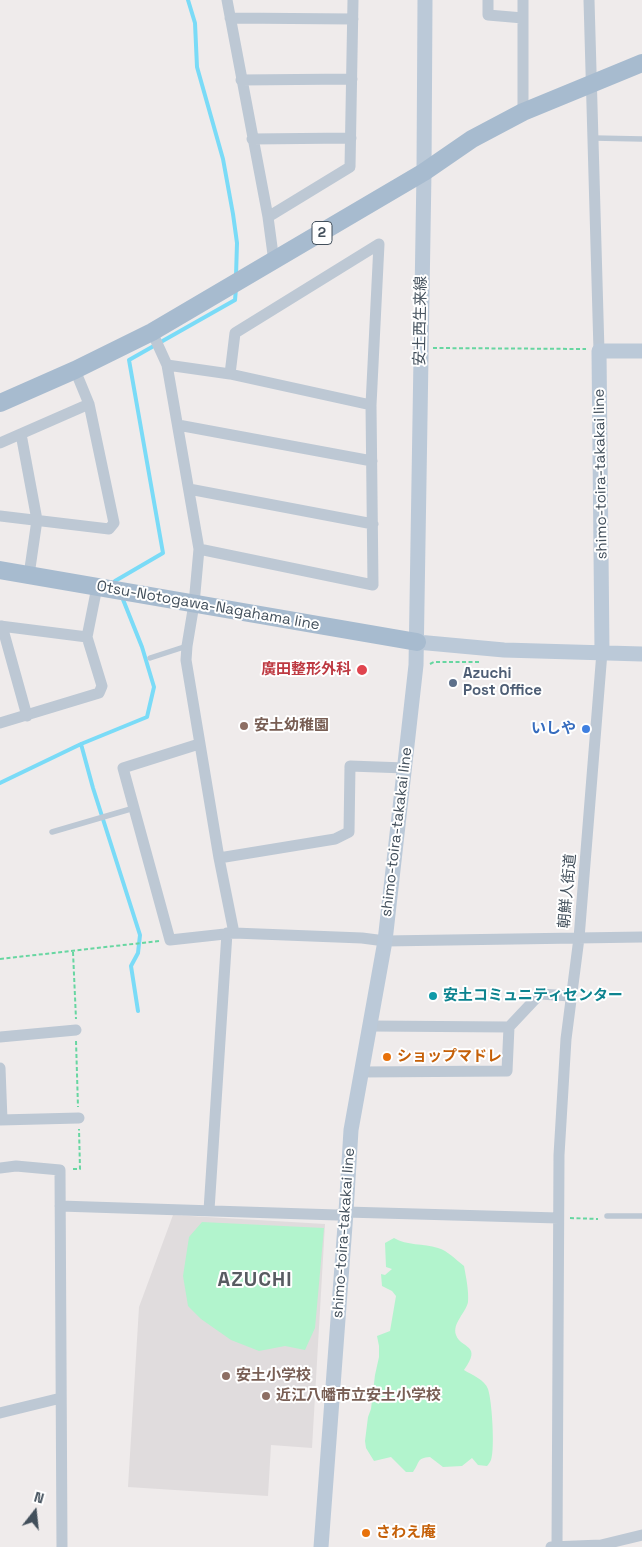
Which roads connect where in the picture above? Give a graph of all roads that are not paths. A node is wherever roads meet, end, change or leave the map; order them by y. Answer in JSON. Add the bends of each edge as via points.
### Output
{"nodes":[{"id":1,"x":227,"y":0,"type":"edge"},
{"id":2,"x":353,"y":0,"type":"edge"},
{"id":3,"x":425,"y":0,"type":"edge"},
{"id":4,"x":488,"y":0,"type":"edge"},
{"id":5,"x":523,"y":0,"type":"edge"},
{"id":6,"x":589,"y":0,"type":"edge"},
{"id":7,"x":230,"y":18,"type":"junction"},
{"id":8,"x":523,"y":18,"type":"junction"},
{"id":9,"x":353,"y":19,"type":"junction"},
{"id":10,"x":642,"y":63,"type":"edge"},
{"id":11,"x":352,"y":79,"type":"junction"},
{"id":12,"x":241,"y":80,"type":"junction"},
{"id":13,"x":590,"y":84,"type":"junction"},
{"id":14,"x":523,"y":112,"type":"junction"},
{"id":15,"x":351,"y":138,"type":"junction"},
{"id":16,"x":594,"y":138,"type":"junction"},
{"id":17,"x":252,"y":139,"type":"junction"},
{"id":18,"x":642,"y":139,"type":"edge"},
{"id":19,"x":424,"y":172,"type":"junction"},
{"id":20,"x":268,"y":217,"type":"junction"},
{"id":21,"x":274,"y":262,"type":"junction"},
{"id":22,"x":152,"y":332,"type":"junction"},
{"id":23,"x":642,"y":351,"type":"edge"},
{"id":24,"x":599,"y":352,"type":"junction"},
{"id":25,"x":167,"y":365,"type":"junction"},
{"id":26,"x":75,"y":370,"type":"junction"},
{"id":27,"x":230,"y":374,"type":"junction"},
{"id":28,"x":0,"y":403,"type":"edge"},
{"id":29,"x":89,"y":404,"type":"junction"},
{"id":30,"x":371,"y":405,"type":"junction"},
{"id":31,"x":178,"y":425,"type":"junction"},
{"id":32,"x":20,"y":434,"type":"junction"},
{"id":33,"x":0,"y":443,"type":"edge"},
{"id":34,"x":372,"y":461,"type":"junction"},
{"id":35,"x":189,"y":490,"type":"junction"},
{"id":36,"x":0,"y":516,"type":"edge"},
{"id":37,"x":37,"y":520,"type":"junction"},
{"id":38,"x":373,"y":524,"type":"junction"},
{"id":39,"x":199,"y":550,"type":"junction"},
{"id":40,"x":0,"y":570,"type":"edge"},
{"id":41,"x":29,"y":575,"type":"junction"},
{"id":42,"x":97,"y":587,"type":"junction"},
{"id":43,"x":194,"y":604,"type":"junction"},
{"id":44,"x":1,"y":626,"type":"edge"},
{"id":45,"x":87,"y":637,"type":"junction"},
{"id":46,"x":417,"y":642,"type":"junction"},
{"id":47,"x":187,"y":646,"type":"junction"},
{"id":48,"x":602,"y":652,"type":"junction"},
{"id":49,"x":642,"y":654,"type":"edge"},
{"id":50,"x":150,"y":658,"type":"dead end"},
{"id":51,"x":26,"y":716,"type":"junction"},
{"id":52,"x":0,"y":723,"type":"edge"},
{"id":53,"x":199,"y":744,"type":"junction"},
{"id":54,"x":405,"y":768,"type":"junction"},
{"id":55,"x":134,"y":808,"type":"junction"},
{"id":56,"x":52,"y":832,"type":"dead end"},
{"id":57,"x":219,"y":858,"type":"junction"},
{"id":58,"x":231,"y":933,"type":"junction"},
{"id":59,"x":642,"y":937,"type":"edge"},
{"id":60,"x":579,"y":938,"type":"junction"},
{"id":61,"x":385,"y":941,"type":"junction"},
{"id":62,"x":571,"y":996,"type":"junction"},
{"id":63,"x":370,"y":1026,"type":"junction"},
{"id":64,"x":509,"y":1027,"type":"junction"},
{"id":65,"x":76,"y":1030,"type":"road end"},
{"id":66,"x":0,"y":1037,"type":"edge"},
{"id":67,"x":0,"y":1068,"type":"edge"},
{"id":68,"x":362,"y":1072,"type":"junction"},
{"id":69,"x":79,"y":1118,"type":"road end"},
{"id":70,"x":1,"y":1120,"type":"edge"},
{"id":71,"x":0,"y":1168,"type":"edge"},
{"id":72,"x":60,"y":1206,"type":"junction"},
{"id":73,"x":209,"y":1210,"type":"junction"},
{"id":74,"x":346,"y":1212,"type":"junction"},
{"id":75,"x":607,"y":1216,"type":"road end"},
{"id":76,"x":642,"y":1216,"type":"edge"},
{"id":77,"x":558,"y":1218,"type":"junction"},
{"id":78,"x":61,"y":1398,"type":"junction"},
{"id":79,"x":0,"y":1413,"type":"edge"},
{"id":80,"x":642,"y":1536,"type":"edge"},
{"id":81,"x":554,"y":1546,"type":"edge"},
{"id":82,"x":62,"y":1547,"type":"edge"},
{"id":83,"x":321,"y":1547,"type":"edge"}],
"edges":[{"from":1,"to":7,"type":"street"},
{"from":2,"to":9,"type":"street"},
{"from":3,"to":19,"type":"main road","name":"安土西生来線"},
{"from":4,"to":8,"type":"street","via":[[488,15]]},
{"from":5,"to":8,"type":"street"},
{"from":6,"to":13,"type":"street"},
{"from":7,"to":9,"type":"street"},
{"from":7,"to":12,"type":"street"},
{"from":8,"to":14,"type":"street"},
{"from":9,"to":11,"type":"street"},
{"from":10,"to":13,"type":"main road","number":"2"},
{"from":11,"to":12,"type":"street"},
{"from":11,"to":15,"type":"street"},
{"from":12,"to":17,"type":"street"},
{"from":13,"to":14,"type":"main road","number":"2"},
{"from":13,"to":16,"type":"street"},
{"from":14,"to":19,"type":"main road","number":"2","via":[[472,139]]},
{"from":15,"to":17,"type":"street"},
{"from":15,"to":20,"type":"street","via":[[350,167]]},
{"from":16,"to":18,"type":"lane"},
{"from":16,"to":24,"type":"street"},
{"from":17,"to":20,"type":"street"},
{"from":19,"to":21,"type":"main road","number":"2"},
{"from":19,"to":46,"type":"main road","name":"安土西生来線"},
{"from":20,"to":21,"type":"street"},
{"from":21,"to":22,"type":"main road","number":"2"},
{"from":22,"to":25,"type":"street"},
{"from":22,"to":26,"type":"main road","number":"2"},
{"from":23,"to":24,"type":"main road"},
{"from":24,"to":48,"type":"main road","name":"shimo-toira-takakai line"},
{"from":25,"to":27,"type":"street"},
{"from":25,"to":31,"type":"street"},
{"from":26,"to":28,"type":"main road","number":"2"},
{"from":26,"to":29,"type":"street"},
{"from":27,"to":30,"type":"street"},
{"from":27,"to":30,"type":"street","via":[[235,333],[380,244]]},
{"from":29,"to":32,"type":"street"},
{"from":29,"to":37,"type":"street","via":[[114,523],[109,529]]},
{"from":30,"to":34,"type":"street"},
{"from":31,"to":34,"type":"street"},
{"from":31,"to":35,"type":"street"},
{"from":32,"to":33,"type":"street"},
{"from":32,"to":37,"type":"street"},
{"from":34,"to":38,"type":"street"},
{"from":35,"to":38,"type":"street"},
{"from":35,"to":39,"type":"street"},
{"from":36,"to":37,"type":"street"},
{"from":37,"to":41,"type":"street"},
{"from":38,"to":39,"type":"street","via":[[373,584]]},
{"from":39,"to":43,"type":"street"},
{"from":40,"to":41,"type":"main road","name":"Otsu-Notogawa-Nagahama line"},
{"from":41,"to":42,"type":"main road","name":"Otsu-Notogawa-Nagahama line"},
{"from":42,"to":43,"type":"main road","name":"Otsu-Notogawa-Nagahama line"},
{"from":42,"to":45,"type":"street"},
{"from":43,"to":46,"type":"main road","name":"Otsu-Notogawa-Nagahama line"},
{"from":43,"to":47,"type":"street"},
{"from":44,"to":45,"type":"street"},
{"from":44,"to":51,"type":"street"},
{"from":45,"to":51,"type":"street","via":[[102,686],[99,693]]},
{"from":46,"to":48,"type":"main road","via":[[504,650]]},
{"from":46,"to":54,"type":"main road","name":"shimo-toira-takakai line"},
{"from":47,"to":50,"type":"lane"},
{"from":47,"to":53,"type":"street","via":[[186,660]]},
{"from":48,"to":49,"type":"main road"},
{"from":48,"to":60,"type":"street","name":"朝鮮人街道"},
{"from":51,"to":52,"type":"street"},
{"from":53,"to":55,"type":"street","via":[[123,768]]},
{"from":53,"to":57,"type":"street"},
{"from":54,"to":57,"type":"street","via":[[350,766],[349,832],[336,839]]},
{"from":54,"to":61,"type":"main road","name":"shimo-toira-takakai line"},
{"from":55,"to":56,"type":"lane"},
{"from":55,"to":58,"type":"street","name":"朝鮮人街道","via":[[170,940]]},
{"from":57,"to":58,"type":"street"},
{"from":58,"to":61,"type":"street","name":"朝鮮人街道"},
{"from":58,"to":73,"type":"street"},
{"from":59,"to":60,"type":"street"},
{"from":60,"to":61,"type":"street","name":"朝鮮人街道"},
{"from":60,"to":62,"type":"street"},
{"from":61,"to":63,"type":"main road","name":"shimo-toira-takakai line"},
{"from":62,"to":64,"type":"street","via":[[540,994]]},
{"from":62,"to":77,"type":"street","via":[[565,1049]]},
{"from":63,"to":64,"type":"street"},
{"from":63,"to":68,"type":"main road","name":"shimo-toira-takakai line"},
{"from":64,"to":68,"type":"street","via":[[507,1072]]},
{"from":65,"to":66,"type":"street"},
{"from":67,"to":70,"type":"street"},
{"from":68,"to":74,"type":"main road","name":"shimo-toira-takakai line","via":[[351,1130]]},
{"from":69,"to":70,"type":"street"},
{"from":71,"to":72,"type":"street","via":[[16,1166],[60,1170]]},
{"from":72,"to":73,"type":"street"},
{"from":72,"to":78,"type":"street"},
{"from":73,"to":74,"type":"street","via":[[337,1215]]},
{"from":74,"to":77,"type":"street"},
{"from":74,"to":83,"type":"main road","name":"shimo-toira-takakai line"},
{"from":75,"to":76,"type":"lane"},
{"from":77,"to":81,"type":"street"},
{"from":78,"to":79,"type":"street"},
{"from":78,"to":82,"type":"street"},
{"from":80,"to":81,"type":"street","via":[[601,1545]]}]}
